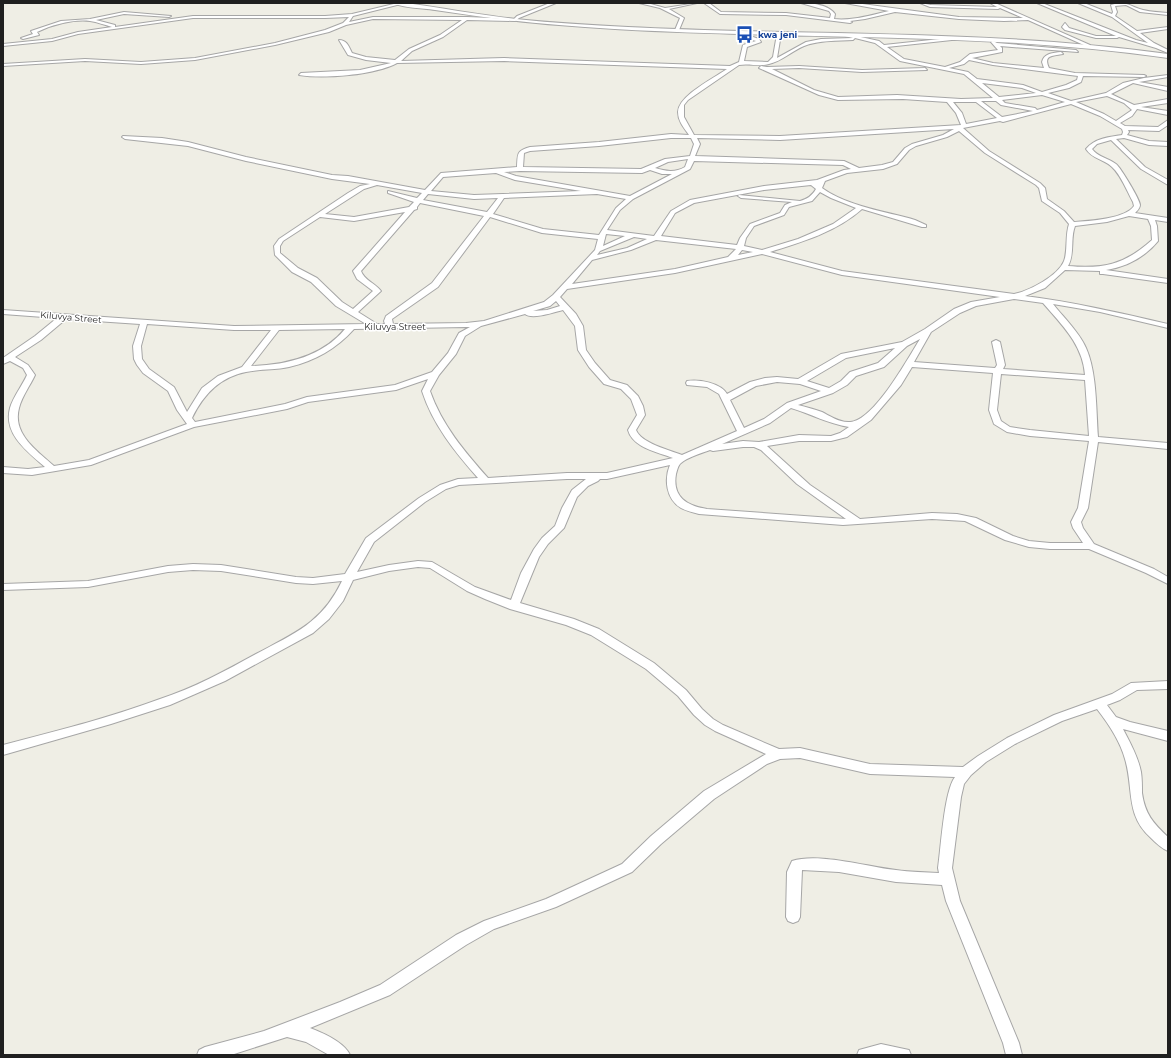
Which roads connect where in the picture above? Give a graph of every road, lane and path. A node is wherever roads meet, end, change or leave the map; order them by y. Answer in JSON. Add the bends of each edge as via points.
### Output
{"nodes":[{"id":1,"x":395,"y":3,"type":"edge"},
{"id":2,"x":554,"y":3,"type":"edge"},
{"id":3,"x":641,"y":3,"type":"edge"},
{"id":4,"x":695,"y":3,"type":"edge"},
{"id":5,"x":706,"y":3,"type":"edge"},
{"id":6,"x":803,"y":3,"type":"edge"},
{"id":7,"x":847,"y":3,"type":"edge"},
{"id":8,"x":922,"y":3,"type":"edge"},
{"id":9,"x":1039,"y":3,"type":"edge"},
{"id":10,"x":1080,"y":3,"type":"edge"},
{"id":11,"x":1127,"y":3,"type":"edge"},
{"id":12,"x":399,"y":4,"type":"edge"},
{"id":13,"x":656,"y":4,"type":"edge"},
{"id":14,"x":993,"y":4,"type":"edge"},
{"id":15,"x":965,"y":7,"type":"junction"},
{"id":16,"x":1002,"y":8,"type":"junction"},
{"id":17,"x":665,"y":9,"type":"junction"},
{"id":18,"x":897,"y":10,"type":"junction"},
{"id":19,"x":654,"y":11,"type":"dead end"},
{"id":20,"x":1168,"y":14,"type":"edge"},
{"id":21,"x":352,"y":15,"type":"junction"},
{"id":22,"x":1113,"y":16,"type":"junction"},
{"id":23,"x":193,"y":17,"type":"junction"},
{"id":24,"x":467,"y":18,"type":"junction"},
{"id":25,"x":1027,"y":19,"type":"junction"},
{"id":26,"x":90,"y":20,"type":"junction"},
{"id":27,"x":514,"y":20,"type":"junction"},
{"id":28,"x":832,"y":20,"type":"junction"},
{"id":29,"x":840,"y":20,"type":"junction"},
{"id":30,"x":1081,"y":21,"type":"junction"},
{"id":31,"x":850,"y":22,"type":"dead end"},
{"id":32,"x":345,"y":24,"type":"junction"},
{"id":33,"x":1064,"y":24,"type":"junction"},
{"id":34,"x":1043,"y":25,"type":"junction"},
{"id":35,"x":120,"y":27,"type":"junction"},
{"id":36,"x":1168,"y":28,"type":"edge"},
{"id":37,"x":677,"y":30,"type":"junction"},
{"id":38,"x":1136,"y":32,"type":"junction"},
{"id":39,"x":745,"y":33,"type":"junction"},
{"id":40,"x":779,"y":34,"type":"junction"},
{"id":41,"x":847,"y":35,"type":"junction"},
{"id":42,"x":1122,"y":37,"type":"junction"},
{"id":43,"x":959,"y":38,"type":"junction"},
{"id":44,"x":866,"y":39,"type":"junction"},
{"id":45,"x":342,"y":41,"type":"dead end"},
{"id":46,"x":992,"y":42,"type":"junction"},
{"id":47,"x":3,"y":44,"type":"edge"},
{"id":48,"x":1082,"y":45,"type":"junction"},
{"id":49,"x":1088,"y":45,"type":"junction"},
{"id":50,"x":1167,"y":45,"type":"dead end"},
{"id":51,"x":884,"y":46,"type":"junction"},
{"id":52,"x":1157,"y":46,"type":"junction"},
{"id":53,"x":1106,"y":47,"type":"junction"},
{"id":54,"x":1038,"y":48,"type":"junction"},
{"id":55,"x":1076,"y":51,"type":"junction"},
{"id":56,"x":1168,"y":52,"type":"edge"},
{"id":57,"x":1168,"y":56,"type":"edge"},
{"id":58,"x":967,"y":58,"type":"junction"},
{"id":59,"x":774,"y":60,"type":"junction"},
{"id":60,"x":398,"y":61,"type":"junction"},
{"id":61,"x":741,"y":63,"type":"junction"},
{"id":62,"x":3,"y":65,"type":"edge"},
{"id":63,"x":767,"y":66,"type":"junction"},
{"id":64,"x":932,"y":67,"type":"junction"},
{"id":65,"x":943,"y":68,"type":"junction"},
{"id":66,"x":748,"y":69,"type":"dead end"},
{"id":67,"x":1047,"y":69,"type":"junction"},
{"id":68,"x":730,"y":70,"type":"junction"},
{"id":69,"x":740,"y":70,"type":"dead end"},
{"id":70,"x":301,"y":74,"type":"dead end"},
{"id":71,"x":1081,"y":74,"type":"junction"},
{"id":72,"x":1156,"y":78,"type":"junction"},
{"id":73,"x":1167,"y":78,"type":"edge"},
{"id":74,"x":975,"y":80,"type":"junction"},
{"id":75,"x":1133,"y":82,"type":"junction"},
{"id":76,"x":1168,"y":89,"type":"edge"},
{"id":77,"x":1043,"y":94,"type":"junction"},
{"id":78,"x":1107,"y":94,"type":"junction"},
{"id":79,"x":997,"y":98,"type":"junction"},
{"id":80,"x":949,"y":100,"type":"junction"},
{"id":81,"x":977,"y":100,"type":"junction"},
{"id":82,"x":1168,"y":101,"type":"edge"},
{"id":83,"x":1070,"y":103,"type":"junction"},
{"id":84,"x":1134,"y":106,"type":"junction"},
{"id":85,"x":1042,"y":111,"type":"junction"},
{"id":86,"x":1168,"y":113,"type":"edge"},
{"id":87,"x":1003,"y":120,"type":"junction"},
{"id":88,"x":1168,"y":122,"type":"edge"},
{"id":89,"x":1117,"y":123,"type":"junction"},
{"id":90,"x":961,"y":127,"type":"junction"},
{"id":91,"x":1124,"y":128,"type":"junction"},
{"id":92,"x":1159,"y":128,"type":"junction"},
{"id":93,"x":1164,"y":135,"type":"dead end"},
{"id":94,"x":693,"y":136,"type":"junction"},
{"id":95,"x":1124,"y":136,"type":"junction"},
{"id":96,"x":125,"y":137,"type":"dead end"},
{"id":97,"x":718,"y":137,"type":"junction"},
{"id":98,"x":1112,"y":138,"type":"junction"},
{"id":99,"x":697,"y":144,"type":"junction"},
{"id":100,"x":1168,"y":144,"type":"edge"},
{"id":101,"x":693,"y":157,"type":"junction"},
{"id":102,"x":650,"y":168,"type":"junction"},
{"id":103,"x":520,"y":169,"type":"junction"},
{"id":104,"x":858,"y":169,"type":"junction"},
{"id":105,"x":498,"y":171,"type":"junction"},
{"id":106,"x":680,"y":173,"type":"junction"},
{"id":107,"x":822,"y":181,"type":"junction"},
{"id":108,"x":811,"y":183,"type":"junction"},
{"id":109,"x":1168,"y":183,"type":"edge"},
{"id":110,"x":380,"y":185,"type":"junction"},
{"id":111,"x":362,"y":187,"type":"junction"},
{"id":112,"x":820,"y":189,"type":"junction"},
{"id":113,"x":426,"y":192,"type":"junction"},
{"id":114,"x":599,"y":192,"type":"junction"},
{"id":115,"x":727,"y":194,"type":"junction"},
{"id":116,"x":503,"y":196,"type":"junction"},
{"id":117,"x":474,"y":197,"type":"junction"},
{"id":118,"x":630,"y":198,"type":"junction"},
{"id":119,"x":419,"y":201,"type":"junction"},
{"id":120,"x":799,"y":202,"type":"junction"},
{"id":121,"x":433,"y":204,"type":"junction"},
{"id":122,"x":861,"y":207,"type":"junction"},
{"id":123,"x":413,"y":208,"type":"junction"},
{"id":124,"x":1130,"y":214,"type":"junction"},
{"id":125,"x":319,"y":215,"type":"junction"},
{"id":126,"x":490,"y":215,"type":"junction"},
{"id":127,"x":1151,"y":218,"type":"junction"},
{"id":128,"x":1168,"y":220,"type":"edge"},
{"id":129,"x":1072,"y":224,"type":"junction"},
{"id":130,"x":924,"y":226,"type":"dead end"},
{"id":131,"x":603,"y":235,"type":"junction"},
{"id":132,"x":634,"y":235,"type":"junction"},
{"id":133,"x":657,"y":237,"type":"junction"},
{"id":134,"x":739,"y":247,"type":"junction"},
{"id":135,"x":598,"y":250,"type":"junction"},
{"id":136,"x":763,"y":252,"type":"junction"},
{"id":137,"x":730,"y":259,"type":"junction"},
{"id":138,"x":589,"y":260,"type":"junction"},
{"id":139,"x":1063,"y":268,"type":"junction"},
{"id":140,"x":1092,"y":270,"type":"junction"},
{"id":141,"x":1168,"y":281,"type":"edge"},
{"id":142,"x":566,"y":287,"type":"junction"},
{"id":143,"x":1033,"y":291,"type":"junction"},
{"id":144,"x":1017,"y":296,"type":"junction"},
{"id":145,"x":556,"y":297,"type":"junction"},
{"id":146,"x":1046,"y":300,"type":"junction"},
{"id":147,"x":565,"y":307,"type":"junction"},
{"id":148,"x":3,"y":312,"type":"edge"},
{"id":149,"x":354,"y":312,"type":"junction"},
{"id":150,"x":64,"y":316,"type":"junction"},
{"id":151,"x":508,"y":316,"type":"junction"},
{"id":152,"x":144,"y":323,"type":"junction"},
{"id":153,"x":485,"y":323,"type":"junction"},
{"id":154,"x":375,"y":326,"type":"junction"},
{"id":155,"x":390,"y":326,"type":"junction"},
{"id":156,"x":450,"y":326,"type":"junction"},
{"id":157,"x":1168,"y":326,"type":"edge"},
{"id":158,"x":277,"y":327,"type":"junction"},
{"id":159,"x":351,"y":327,"type":"junction"},
{"id":160,"x":928,"y":331,"type":"junction"},
{"id":161,"x":462,"y":335,"type":"junction"},
{"id":162,"x":996,"y":342,"type":"dead end"},
{"id":163,"x":904,"y":344,"type":"junction"},
{"id":164,"x":6,"y":360,"type":"edge"},
{"id":165,"x":910,"y":364,"type":"junction"},
{"id":166,"x":245,"y":369,"type":"junction"},
{"id":167,"x":997,"y":371,"type":"junction"},
{"id":168,"x":435,"y":374,"type":"junction"},
{"id":169,"x":1089,"y":378,"type":"junction"},
{"id":170,"x":801,"y":381,"type":"junction"},
{"id":171,"x":690,"y":383,"type":"dead end"},
{"id":172,"x":830,"y":391,"type":"junction"},
{"id":173,"x":726,"y":398,"type":"junction"},
{"id":174,"x":790,"y":405,"type":"junction"},
{"id":175,"x":190,"y":422,"type":"junction"},
{"id":176,"x":860,"y":424,"type":"junction"},
{"id":177,"x":742,"y":432,"type":"junction"},
{"id":178,"x":1094,"y":440,"type":"junction"},
{"id":179,"x":759,"y":445,"type":"junction"},
{"id":180,"x":1168,"y":446,"type":"edge"},
{"id":181,"x":704,"y":449,"type":"junction"},
{"id":182,"x":679,"y":459,"type":"junction"},
{"id":183,"x":51,"y":468,"type":"junction"},
{"id":184,"x":3,"y":470,"type":"edge"},
{"id":185,"x":607,"y":476,"type":"junction"},
{"id":186,"x":484,"y":480,"type":"junction"},
{"id":187,"x":858,"y":522,"type":"junction"},
{"id":188,"x":1090,"y":546,"type":"junction"},
{"id":189,"x":350,"y":577,"type":"junction"},
{"id":190,"x":1168,"y":581,"type":"edge"},
{"id":191,"x":3,"y":587,"type":"edge"},
{"id":192,"x":514,"y":606,"type":"junction"},
{"id":193,"x":1168,"y":685,"type":"edge"},
{"id":194,"x":1099,"y":703,"type":"junction"},
{"id":195,"x":1112,"y":720,"type":"junction"},
{"id":196,"x":1168,"y":736,"type":"edge"},
{"id":197,"x":3,"y":750,"type":"edge"},
{"id":198,"x":778,"y":754,"type":"junction"},
{"id":199,"x":966,"y":772,"type":"junction"},
{"id":200,"x":1168,"y":845,"type":"edge"},
{"id":201,"x":948,"y":880,"type":"junction"},
{"id":202,"x":794,"y":917,"type":"dead end"},
{"id":203,"x":286,"y":1029,"type":"junction"},
{"id":204,"x":205,"y":1055,"type":"edge"},
{"id":205,"x":342,"y":1055,"type":"edge"},
{"id":206,"x":866,"y":1055,"type":"edge"},
{"id":207,"x":903,"y":1055,"type":"edge"},
{"id":208,"x":1014,"y":1055,"type":"edge"}],
"edges":[{"from":1,"to":12,"type":"street"},
{"from":2,"to":27,"type":"street"},
{"from":3,"to":13,"type":"street"},
{"from":4,"to":17,"type":"street"},
{"from":5,"to":28,"type":"street","via":[[720,13],[786,14]]},
{"from":6,"to":28,"type":"street","via":[[830,10],[833,14]]},
{"from":7,"to":18,"type":"street"},
{"from":8,"to":15,"type":"street","via":[[928,6]]},
{"from":9,"to":30,"type":"street"},
{"from":10,"to":22,"type":"street"},
{"from":11,"to":20,"type":"street","via":[[1141,11]]},
{"from":11,"to":22,"type":"street","via":[[1114,5],[1116,12]]},
{"from":12,"to":21,"type":"street"},
{"from":12,"to":27,"type":"street"},
{"from":13,"to":17,"type":"street"},
{"from":14,"to":15,"type":"street"},
{"from":14,"to":16,"type":"street"},
{"from":15,"to":16,"type":"street"},
{"from":16,"to":25,"type":"street"},
{"from":17,"to":19,"type":"street"},
{"from":17,"to":37,"type":"street","via":[[682,18]]},
{"from":18,"to":25,"type":"street","via":[[978,20]]},
{"from":18,"to":29,"type":"street","via":[[865,18]]},
{"from":21,"to":23,"type":"street","via":[[314,18]]},
{"from":21,"to":32,"type":"street"},
{"from":22,"to":38,"type":"street"},
{"from":23,"to":26,"type":"street","via":[[124,13]]},
{"from":23,"to":35,"type":"street"},
{"from":24,"to":27,"type":"street"},
{"from":24,"to":32,"type":"street","via":[[373,18]]},
{"from":24,"to":60,"type":"street","via":[[444,36],[407,51]]},
{"from":25,"to":34,"type":"street"},
{"from":26,"to":35,"type":"street"},
{"from":26,"to":47,"type":"street","via":[[50,25],[33,32],[37,34]]},
{"from":27,"to":37,"type":"street"},
{"from":28,"to":29,"type":"street"},
{"from":29,"to":31,"type":"street"},
{"from":30,"to":33,"type":"street"},
{"from":30,"to":42,"type":"street"},
{"from":32,"to":62,"type":"street","via":[[287,41],[189,60],[142,63],[85,60]]},
{"from":33,"to":34,"type":"street"},
{"from":33,"to":34,"type":"street"},
{"from":33,"to":42,"type":"street","via":[[1096,37]]},
{"from":34,"to":49,"type":"street"},
{"from":35,"to":47,"type":"street","via":[[52,40]]},
{"from":36,"to":38,"type":"street"},
{"from":37,"to":39,"type":"street"},
{"from":38,"to":52,"type":"street"},
{"from":39,"to":40,"type":"street"},
{"from":39,"to":61,"type":"street","via":[[745,36],[758,42],[744,46]]},
{"from":40,"to":41,"type":"street"},
{"from":40,"to":59,"type":"street"},
{"from":41,"to":43,"type":"street"},
{"from":41,"to":44,"type":"street"},
{"from":42,"to":52,"type":"street"},
{"from":43,"to":46,"type":"street"},
{"from":43,"to":51,"type":"street"},
{"from":44,"to":51,"type":"street"},
{"from":44,"to":59,"type":"street","via":[[808,44]]},
{"from":45,"to":60,"type":"street","via":[[350,54],[358,57]]},
{"from":46,"to":48,"type":"street"},
{"from":46,"to":54,"type":"street"},
{"from":46,"to":58,"type":"street","via":[[1000,51]]},
{"from":48,"to":49,"type":"street"},
{"from":48,"to":54,"type":"street"},
{"from":49,"to":53,"type":"street"},
{"from":50,"to":52,"type":"street"},
{"from":51,"to":64,"type":"street","via":[[902,60]]},
{"from":52,"to":56,"type":"street"},
{"from":53,"to":55,"type":"street"},
{"from":53,"to":57,"type":"street"},
{"from":54,"to":55,"type":"street"},
{"from":55,"to":67,"type":"street","via":[[1049,55],[1044,62]]},
{"from":58,"to":65,"type":"street","via":[[962,63]]},
{"from":58,"to":67,"type":"street","via":[[1001,65]]},
{"from":59,"to":63,"type":"street"},
{"from":60,"to":68,"type":"street","via":[[537,60],[675,64]]},
{"from":60,"to":70,"type":"street","via":[[362,71]]},
{"from":61,"to":63,"type":"street"},
{"from":61,"to":68,"type":"street"},
{"from":63,"to":64,"type":"street","via":[[869,71],[922,70]]},
{"from":63,"to":66,"type":"street"},
{"from":63,"to":80,"type":"street","via":[[830,97]]},
{"from":64,"to":65,"type":"street"},
{"from":65,"to":74,"type":"street","via":[[960,72]]},
{"from":67,"to":71,"type":"street"},
{"from":68,"to":69,"type":"street"},
{"from":68,"to":94,"type":"street","via":[[695,92],[680,106],[682,119]]},
{"from":71,"to":72,"type":"street","via":[[1122,74]]},
{"from":71,"to":77,"type":"street","via":[[1075,83]]},
{"from":72,"to":73,"type":"street"},
{"from":72,"to":75,"type":"street"},
{"from":74,"to":77,"type":"street","via":[[1011,84]]},
{"from":74,"to":79,"type":"street"},
{"from":75,"to":76,"type":"street"},
{"from":75,"to":78,"type":"street","via":[[1119,86]]},
{"from":77,"to":79,"type":"street"},
{"from":77,"to":83,"type":"street"},
{"from":78,"to":83,"type":"street"},
{"from":78,"to":84,"type":"street"},
{"from":79,"to":81,"type":"street"},
{"from":79,"to":85,"type":"street","via":[[1008,106]]},
{"from":80,"to":81,"type":"street"},
{"from":80,"to":90,"type":"street","via":[[959,113]]},
{"from":81,"to":87,"type":"street"},
{"from":82,"to":84,"type":"street"},
{"from":83,"to":85,"type":"street"},
{"from":83,"to":89,"type":"street","via":[[1093,110]]},
{"from":84,"to":86,"type":"street"},
{"from":84,"to":89,"type":"street","via":[[1135,110]]},
{"from":85,"to":87,"type":"street"},
{"from":87,"to":90,"type":"street"},
{"from":88,"to":92,"type":"street"},
{"from":89,"to":91,"type":"street"},
{"from":90,"to":97,"type":"street","via":[[788,138]]},
{"from":90,"to":104,"type":"street","via":[[945,136],[914,145],[895,163]]},
{"from":90,"to":129,"type":"street","via":[[982,149],[1038,184],[1042,188],[1044,200],[1062,212]]},
{"from":91,"to":92,"type":"street"},
{"from":91,"to":95,"type":"street"},
{"from":92,"to":93,"type":"street"},
{"from":94,"to":97,"type":"street"},
{"from":94,"to":99,"type":"street"},
{"from":94,"to":103,"type":"street","via":[[530,148],[521,153]]},
{"from":95,"to":98,"type":"street"},
{"from":95,"to":100,"type":"street","via":[[1149,143]]},
{"from":96,"to":110,"type":"street","via":[[188,144],[329,177]]},
{"from":97,"to":99,"type":"street"},
{"from":98,"to":109,"type":"street","via":[[1143,168]]},
{"from":98,"to":124,"type":"street","via":[[1090,146],[1090,151],[1111,163],[1122,175],[1137,206]]},
{"from":99,"to":101,"type":"street","name":"Kiluvya Street"},
{"from":101,"to":102,"type":"street","via":[[667,160]]},
{"from":101,"to":104,"type":"street","via":[[844,163]]},
{"from":101,"to":106,"type":"street","name":"Kiluvya Street","via":[[688,168]]},
{"from":102,"to":103,"type":"street","via":[[636,171]]},
{"from":102,"to":106,"type":"street"},
{"from":103,"to":105,"type":"street"},
{"from":104,"to":107,"type":"street"},
{"from":105,"to":113,"type":"street","via":[[444,174],[439,176]]},
{"from":105,"to":114,"type":"street","via":[[515,178]]},
{"from":106,"to":118,"type":"street","name":"Kiluvya Street"},
{"from":107,"to":108,"type":"street"},
{"from":107,"to":112,"type":"street"},
{"from":108,"to":112,"type":"street"},
{"from":108,"to":115,"type":"street"},
{"from":110,"to":111,"type":"street"},
{"from":110,"to":113,"type":"street"},
{"from":111,"to":119,"type":"street"},
{"from":111,"to":125,"type":"street","via":[[332,204]]},
{"from":112,"to":120,"type":"street","via":[[812,199]]},
{"from":112,"to":122,"type":"street"},
{"from":113,"to":117,"type":"street"},
{"from":113,"to":119,"type":"street"},
{"from":114,"to":116,"type":"street"},
{"from":114,"to":118,"type":"street"},
{"from":115,"to":120,"type":"street"},
{"from":115,"to":133,"type":"street","via":[[703,198],[681,206],[673,212]]},
{"from":116,"to":117,"type":"street"},
{"from":116,"to":126,"type":"street"},
{"from":117,"to":121,"type":"street"},
{"from":118,"to":131,"type":"street","name":"Kiluvya Street","via":[[618,209]]},
{"from":119,"to":121,"type":"street"},
{"from":119,"to":123,"type":"street"},
{"from":120,"to":134,"type":"street","via":[[787,206],[782,214],[752,224]]},
{"from":121,"to":123,"type":"street"},
{"from":121,"to":126,"type":"street"},
{"from":122,"to":130,"type":"street"},
{"from":122,"to":136,"type":"street","via":[[844,221],[830,228]]},
{"from":123,"to":125,"type":"street","via":[[354,219]]},
{"from":123,"to":149,"type":"street","via":[[357,271],[359,277],[377,291]]},
{"from":124,"to":127,"type":"street"},
{"from":124,"to":129,"type":"street"},
{"from":125,"to":149,"type":"street","via":[[282,240],[277,246],[277,254],[295,270],[314,280],[339,304]]},
{"from":126,"to":131,"type":"street","via":[[542,231]]},
{"from":126,"to":155,"type":"street","via":[[435,285],[389,318]]},
{"from":127,"to":128,"type":"street"},
{"from":127,"to":140,"type":"street","via":[[1155,241],[1147,249],[1112,268]]},
{"from":129,"to":139,"type":"street","via":[[1068,260]]},
{"from":131,"to":132,"type":"street"},
{"from":131,"to":135,"type":"street","name":"Kiluvya Street"},
{"from":132,"to":133,"type":"street"},
{"from":132,"to":135,"type":"street"},
{"from":133,"to":134,"type":"street"},
{"from":133,"to":138,"type":"street","via":[[629,249]]},
{"from":134,"to":136,"type":"street"},
{"from":134,"to":137,"type":"street","via":[[736,256]]},
{"from":135,"to":138,"type":"street","name":"Kiluvya Street"},
{"from":136,"to":137,"type":"street"},
{"from":136,"to":144,"type":"street","via":[[842,273]]},
{"from":137,"to":142,"type":"street","via":[[675,271]]},
{"from":138,"to":142,"type":"street","name":"Kiluvya Street"},
{"from":139,"to":140,"type":"street"},
{"from":139,"to":143,"type":"street"},
{"from":140,"to":141,"type":"street"},
{"from":142,"to":145,"type":"street","name":"Kiluvya Street"},
{"from":143,"to":144,"type":"street"},
{"from":143,"to":146,"type":"street"},
{"from":144,"to":146,"type":"street"},
{"from":144,"to":160,"type":"street","via":[[974,304],[957,311]]},
{"from":145,"to":147,"type":"street"},
{"from":145,"to":151,"type":"street","name":"Kiluvya Street","via":[[547,304]]},
{"from":146,"to":157,"type":"street"},
{"from":146,"to":169,"type":"street","via":[[1082,347],[1088,364]]},
{"from":147,"to":151,"type":"street","via":[[548,312]]},
{"from":147,"to":182,"type":"street","via":[[579,326],[582,350],[592,365],[607,382],[624,388],[635,398],[641,415],[632,430],[634,436],[641,442]]},
{"from":148,"to":150,"type":"street","name":"Kiluvya Street"},
{"from":149,"to":154,"type":"street"},
{"from":150,"to":152,"type":"street","name":"Kiluvya Street"},
{"from":150,"to":164,"type":"street"},
{"from":151,"to":153,"type":"street","name":"Kiluvya Street"},
{"from":152,"to":158,"type":"street","name":"Kiluvya Street","via":[[234,328]]},
{"from":152,"to":175,"type":"street","via":[[137,346],[138,363],[172,390],[181,412]]},
{"from":153,"to":156,"type":"street","name":"Kiluvya Street"},
{"from":153,"to":161,"type":"street"},
{"from":154,"to":155,"type":"street","name":"Kiluvya Street"},
{"from":154,"to":159,"type":"street","name":"Kiluvya Street"},
{"from":155,"to":156,"type":"street","name":"Kiluvya Street"},
{"from":156,"to":161,"type":"street"},
{"from":158,"to":159,"type":"street","name":"Kiluvya Street"},
{"from":158,"to":166,"type":"street"},
{"from":159,"to":166,"type":"street","via":[[329,348],[300,362],[270,368]]},
{"from":160,"to":163,"type":"street"},
{"from":160,"to":165,"type":"street"},
{"from":161,"to":168,"type":"street","via":[[452,354]]},
{"from":162,"to":167,"type":"street","via":[[1001,365]]},
{"from":163,"to":170,"type":"street","via":[[844,356]]},
{"from":163,"to":172,"type":"street","via":[[881,365],[853,374]]},
{"from":164,"to":183,"type":"street","via":[[25,366],[31,375],[14,410],[13,426],[21,439]]},
{"from":165,"to":167,"type":"street"},
{"from":165,"to":176,"type":"street","via":[[889,395]]},
{"from":166,"to":175,"type":"street","via":[[213,383],[200,397]]},
{"from":167,"to":169,"type":"street"},
{"from":167,"to":178,"type":"street","via":[[993,410],[996,422],[1007,429]]},
{"from":168,"to":175,"type":"street","via":[[396,387],[307,400],[287,406]]},
{"from":168,"to":186,"type":"street","via":[[426,391],[428,398],[442,427]]},
{"from":169,"to":178,"type":"street"},
{"from":170,"to":172,"type":"street"},
{"from":170,"to":173,"type":"street","via":[[776,380],[754,383]]},
{"from":171,"to":173,"type":"street","via":[[709,385],[722,392]]},
{"from":172,"to":174,"type":"street"},
{"from":173,"to":177,"type":"street"},
{"from":174,"to":176,"type":"street","via":[[839,423]]},
{"from":174,"to":177,"type":"street","via":[[767,421]]},
{"from":175,"to":183,"type":"street","via":[[91,462]]},
{"from":176,"to":179,"type":"street","via":[[849,433],[832,439],[787,439]]},
{"from":177,"to":181,"type":"street"},
{"from":178,"to":180,"type":"street"},
{"from":178,"to":188,"type":"street","via":[[1083,508],[1076,522]]},
{"from":179,"to":181,"type":"street"},
{"from":179,"to":187,"type":"street","via":[[798,482]]},
{"from":181,"to":182,"type":"street"},
{"from":182,"to":185,"type":"street"},
{"from":182,"to":187,"type":"street","via":[[674,463],[672,488],[680,502],[691,509],[788,519]]},
{"from":183,"to":184,"type":"street","via":[[24,473],[13,469]]},
{"from":185,"to":186,"type":"street"},
{"from":185,"to":192,"type":"street","via":[[588,481],[576,491],[558,529],[543,544],[527,569]]},
{"from":186,"to":189,"type":"street","via":[[458,482],[443,487],[422,500],[370,540]]},
{"from":187,"to":188,"type":"street","via":[[930,515],[959,517],[979,521],[999,534],[1018,541],[1056,547]]},
{"from":188,"to":190,"type":"street"},
{"from":189,"to":191,"type":"street","via":[[296,580],[221,568],[193,567],[147,572],[88,584]]},
{"from":189,"to":192,"type":"street","via":[[389,568],[432,565],[471,590]]},
{"from":189,"to":197,"type":"street","via":[[339,599],[309,630],[221,678],[166,702]]},
{"from":192,"to":198,"type":"street","via":[[595,632],[650,666],[682,693],[709,722]]},
{"from":193,"to":194,"type":"street","via":[[1135,686]]},
{"from":194,"to":195,"type":"street"},
{"from":194,"to":199,"type":"street","via":[[1058,718],[1011,741]]},
{"from":195,"to":196,"type":"street"},
{"from":195,"to":200,"type":"street","via":[[1131,757],[1141,816],[1150,830]]},
{"from":198,"to":199,"type":"street","via":[[800,753],[870,769]]},
{"from":198,"to":203,"type":"street","via":[[709,795],[627,868],[551,903],[489,926],[460,940],[386,990]]},
{"from":199,"to":201,"type":"street","via":[[958,782],[954,797],[945,868]]},
{"from":201,"to":202,"type":"street","via":[[896,876],[839,866],[800,864],[794,872]]},
{"from":201,"to":208,"type":"street","via":[[953,901]]},
{"from":203,"to":204,"type":"street"},
{"from":203,"to":205,"type":"street","via":[[306,1033]]},
{"from":206,"to":207,"type":"street","via":[[881,1052]]}]}
